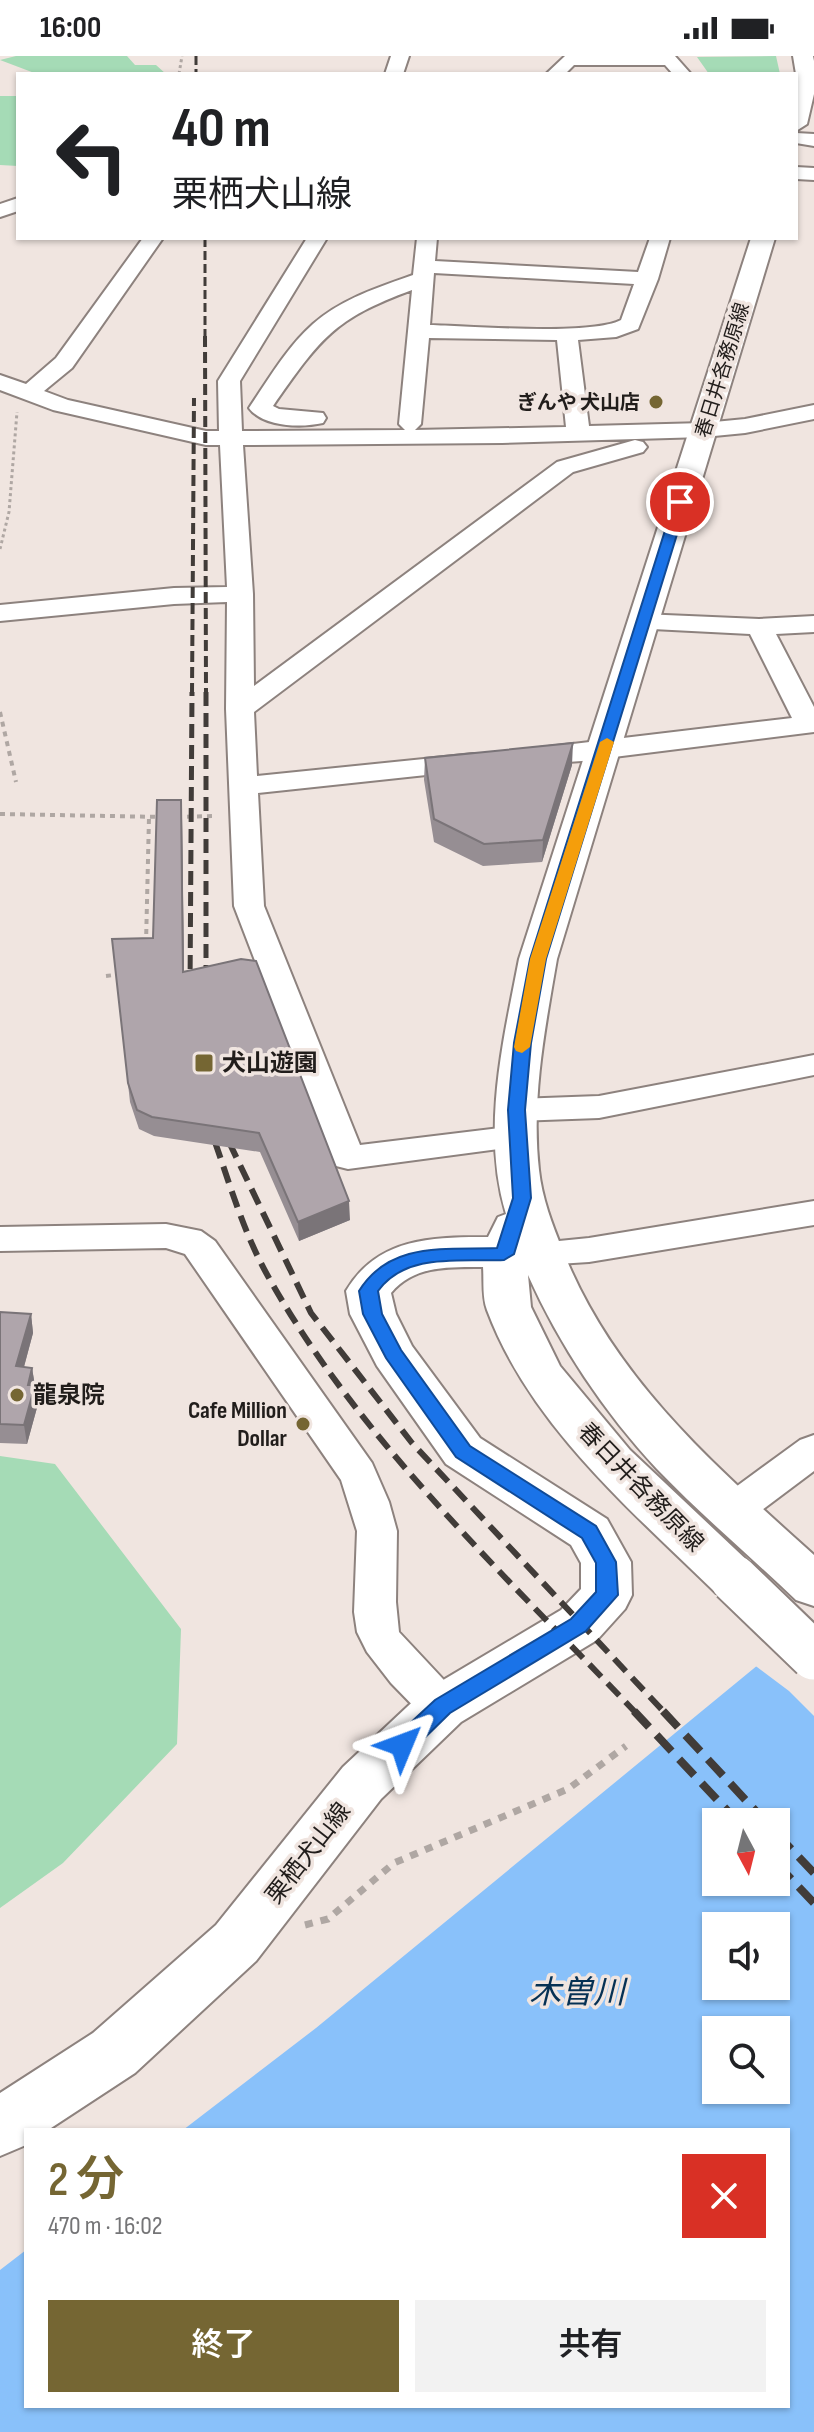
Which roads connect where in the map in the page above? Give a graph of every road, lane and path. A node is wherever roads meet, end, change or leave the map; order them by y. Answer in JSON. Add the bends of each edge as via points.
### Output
{"nodes":[{"id":1,"x":803,"y":56,"type":"edge"},
{"id":2,"x":557,"y":72,"type":"edge"},
{"id":3,"x":680,"y":72,"type":"edge"},
{"id":4,"x":798,"y":116,"type":"edge"},
{"id":5,"x":15,"y":192,"type":"edge"},
{"id":6,"x":0,"y":211,"type":"edge"},
{"id":7,"x":152,"y":240,"type":"edge"},
{"id":8,"x":316,"y":240,"type":"edge"},
{"id":9,"x":427,"y":240,"type":"edge"},
{"id":10,"x":659,"y":240,"type":"edge"},
{"id":11,"x":762,"y":240,"type":"edge"},
{"id":12,"x":423,"y":273,"type":"junction"},
{"id":13,"x":648,"y":279,"type":"junction"},
{"id":14,"x":418,"y":331,"type":"junction"},
{"id":15,"x":567,"y":334,"type":"junction"},
{"id":16,"x":0,"y":382,"type":"edge"},
{"id":17,"x":27,"y":394,"type":"junction"},
{"id":18,"x":814,"y":412,"type":"edge"},
{"id":19,"x":410,"y":424,"type":"junction"},
{"id":20,"x":704,"y":430,"type":"junction"},
{"id":21,"x":579,"y":431,"type":"junction"},
{"id":22,"x":662,"y":431,"type":"junction"},
{"id":23,"x":231,"y":438,"type":"junction"},
{"id":24,"x":3,"y":525,"type":"edge"},
{"id":25,"x":0,"y":549,"type":"edge"},
{"id":26,"x":240,"y":594,"type":"junction"},
{"id":27,"x":0,"y":613,"type":"edge"},
{"id":28,"x":642,"y":622,"type":"junction"},
{"id":29,"x":814,"y":624,"type":"edge"},
{"id":30,"x":759,"y":627,"type":"junction"},
{"id":31,"x":240,"y":709,"type":"junction"},
{"id":32,"x":0,"y":712,"type":"edge"},
{"id":33,"x":812,"y":724,"type":"edge"},
{"id":34,"x":605,"y":748,"type":"junction"},
{"id":35,"x":16,"y":782,"type":"dead end"},
{"id":36,"x":244,"y":786,"type":"junction"},
{"id":37,"x":0,"y":814,"type":"edge"},
{"id":38,"x":244,"y":815,"type":"junction"},
{"id":39,"x":149,"y":817,"type":"junction"},
{"id":40,"x":146,"y":956,"type":"edge"},
{"id":41,"x":135,"y":973,"type":"edge"},
{"id":42,"x":106,"y":976,"type":"dead end"},
{"id":43,"x":814,"y":1065,"type":"edge"},
{"id":44,"x":517,"y":1123,"type":"junction"},
{"id":45,"x":814,"y":1213,"type":"edge"},
{"id":46,"x":0,"y":1239,"type":"edge"},
{"id":47,"x":523,"y":1254,"type":"junction"},
{"id":48,"x":814,"y":1450,"type":"edge"},
{"id":49,"x":732,"y":1511,"type":"junction"},
{"id":50,"x":752,"y":1564,"type":"junction"},
{"id":51,"x":814,"y":1586,"type":"edge"},
{"id":52,"x":814,"y":1630,"type":"edge"},
{"id":53,"x":814,"y":1656,"type":"edge"},
{"id":54,"x":442,"y":1707,"type":"junction"},
{"id":55,"x":626,"y":1746,"type":"dead end"},
{"id":56,"x":297,"y":1927,"type":"dead end"},
{"id":57,"x":0,"y":2127,"type":"edge"}],
"edges":[{"from":1,"to":4,"type":"main road","via":[[806,83]]},
{"from":2,"to":3,"type":"street","via":[[570,60],[670,60]]},
{"from":5,"to":6,"type":"street"},
{"from":7,"to":17,"type":"street","via":[[64,363]]},
{"from":8,"to":23,"type":"street","via":[[229,381]]},
{"from":9,"to":12,"type":"street"},
{"from":10,"to":13,"type":"street"},
{"from":11,"to":20,"type":"main road","name":"春日井各務原線"},
{"from":12,"to":13,"type":"street"},
{"from":12,"to":14,"type":"street"},
{"from":12,"to":19,"type":"street","via":[[314,335],[260,408],[274,416]]},
{"from":13,"to":15,"type":"street","via":[[630,324],[616,331]]},
{"from":14,"to":15,"type":"street"},
{"from":14,"to":19,"type":"street"},
{"from":15,"to":21,"type":"street"},
{"from":16,"to":17,"type":"street"},
{"from":17,"to":23,"type":"street","via":[[193,436]]},
{"from":17,"to":24,"type":"path","via":[[18,412]]},
{"from":18,"to":20,"type":"street"},
{"from":19,"to":21,"type":"street"},
{"from":20,"to":22,"type":"street"},
{"from":20,"to":28,"type":"main road","name":"春日井各務原線"},
{"from":21,"to":22,"type":"street"},
{"from":21,"to":23,"type":"street"},
{"from":22,"to":31,"type":"street","via":[[653,443],[565,467]]},
{"from":23,"to":26,"type":"street"},
{"from":24,"to":25,"type":"path"},
{"from":26,"to":27,"type":"street"},
{"from":26,"to":31,"type":"street"},
{"from":28,"to":30,"type":"street"},
{"from":28,"to":34,"type":"main road","name":"春日井各務原線"},
{"from":29,"to":30,"type":"street"},
{"from":30,"to":33,"type":"street"},
{"from":31,"to":36,"type":"street"},
{"from":32,"to":35,"type":"path"},
{"from":33,"to":34,"type":"street"},
{"from":34,"to":36,"type":"street"},
{"from":34,"to":44,"type":"main road","name":"春日井各務原線","via":[[538,959],[522,1043]]},
{"from":36,"to":38,"type":"street"},
{"from":37,"to":39,"type":"path"},
{"from":38,"to":39,"type":"path"},
{"from":38,"to":44,"type":"street","via":[[249,906],[348,1158]]},
{"from":39,"to":40,"type":"path"},
{"from":41,"to":42,"type":"path"},
{"from":43,"to":44,"type":"street"},
{"from":44,"to":47,"type":"main road","name":"春日井各務原線"},
{"from":45,"to":47,"type":"street","via":[[589,1250]]},
{"from":46,"to":54,"type":"street","via":[[164,1231],[203,1246],[358,1474],[374,1509],[378,1633]]},
{"from":47,"to":49,"type":"main road","name":"春日井各務原線","via":[[564,1300],[603,1369],[656,1437]]},
{"from":47,"to":50,"type":"main road","name":"春日井各務原線","via":[[508,1307],[542,1375],[613,1463]]},
{"from":47,"to":54,"type":"main road","name":"栗栖犬山線","via":[[430,1255],[391,1266],[368,1291],[393,1354],[463,1451],[589,1532],[606,1562],[607,1595],[579,1625]]},
{"from":48,"to":49,"type":"street"},
{"from":49,"to":50,"type":"main road","via":[[733,1543]]},
{"from":50,"to":51,"type":"main road","name":"春日井各務原線"},
{"from":50,"to":52,"type":"main road"},
{"from":50,"to":53,"type":"main road","name":"春日井各務原線","bridge":true},
{"from":54,"to":57,"type":"main road","name":"栗栖犬山線","via":[[362,1783],[236,1943],[114,2053]]},
{"from":55,"to":56,"type":"path","via":[[568,1789],[394,1863],[328,1919]]}]}
